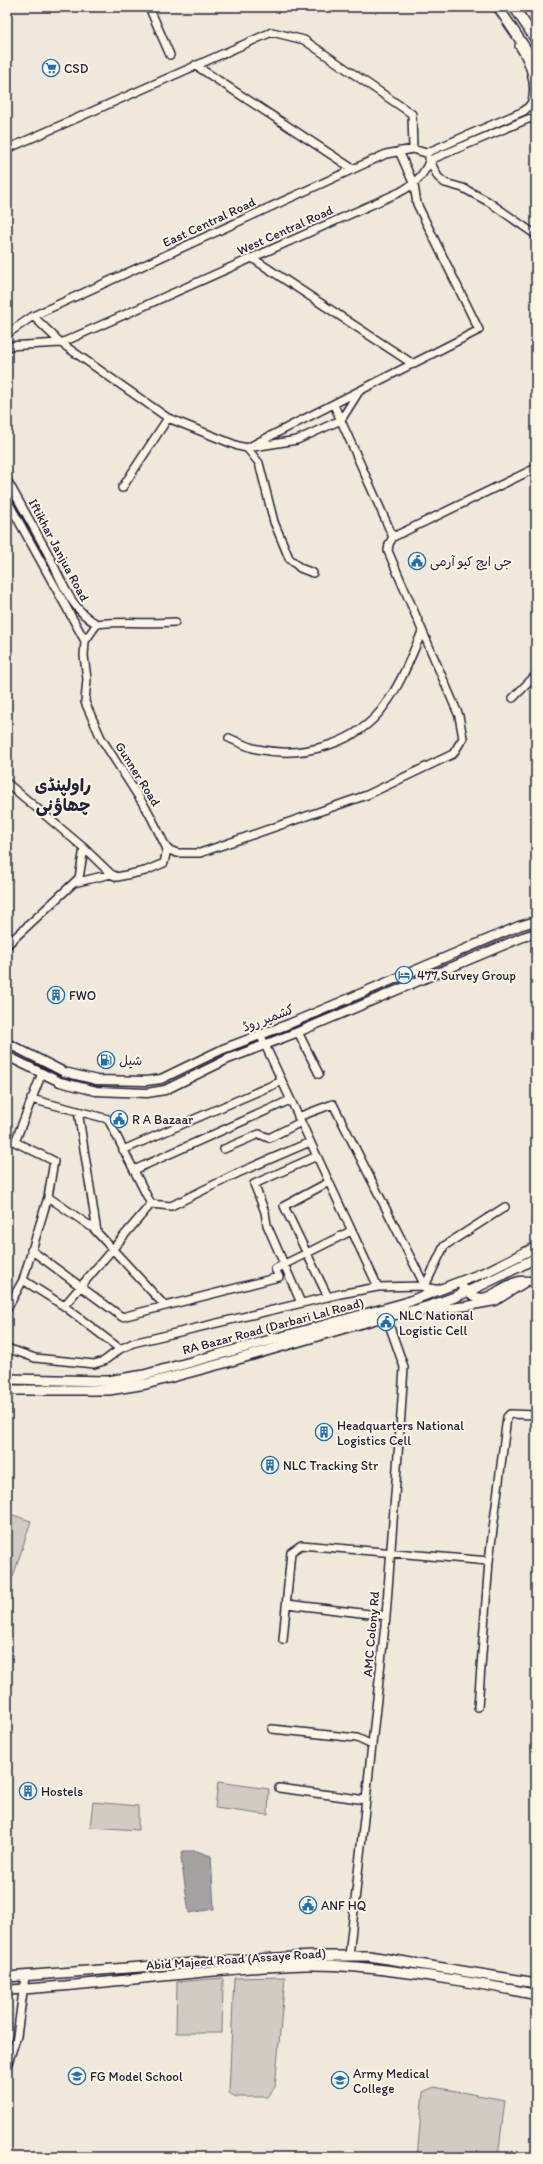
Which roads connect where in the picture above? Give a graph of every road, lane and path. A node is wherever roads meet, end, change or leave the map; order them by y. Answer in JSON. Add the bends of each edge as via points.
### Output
{"nodes":[{"id":1,"x":149,"y":7,"type":"edge"},
{"id":2,"x":493,"y":7,"type":"edge"},
{"id":3,"x":498,"y":7,"type":"edge"},
{"id":4,"x":514,"y":7,"type":"edge"},
{"id":5,"x":536,"y":40,"type":"edge"},
{"id":6,"x":170,"y":55,"type":"dead end"},
{"id":7,"x":536,"y":64,"type":"edge"},
{"id":8,"x":196,"y":65,"type":"junction"},
{"id":9,"x":536,"y":119,"type":"edge"},
{"id":10,"x":7,"y":149,"type":"edge"},
{"id":11,"x":413,"y":149,"type":"junction"},
{"id":12,"x":399,"y":151,"type":"junction"},
{"id":13,"x":428,"y":157,"type":"junction"},
{"id":14,"x":353,"y":169,"type":"junction"},
{"id":15,"x":414,"y":185,"type":"junction"},
{"id":16,"x":536,"y":235,"type":"edge"},
{"id":17,"x":252,"y":258,"type":"junction"},
{"id":18,"x":165,"y":296,"type":"junction"},
{"id":19,"x":33,"y":316,"type":"junction"},
{"id":20,"x":7,"y":334,"type":"edge"},
{"id":21,"x":61,"y":342,"type":"junction"},
{"id":22,"x":7,"y":346,"type":"edge"},
{"id":23,"x":412,"y":364,"type":"junction"},
{"id":24,"x":358,"y":393,"type":"junction"},
{"id":25,"x":334,"y":405,"type":"junction"},
{"id":26,"x":168,"y":418,"type":"junction"},
{"id":27,"x":341,"y":420,"type":"junction"},
{"id":28,"x":247,"y":448,"type":"junction"},
{"id":29,"x":536,"y":468,"type":"edge"},
{"id":30,"x":7,"y":480,"type":"edge"},
{"id":31,"x":122,"y":488,"type":"dead end"},
{"id":32,"x":7,"y":500,"type":"edge"},
{"id":33,"x":393,"y":536,"type":"junction"},
{"id":34,"x":313,"y":574,"type":"dead end"},
{"id":35,"x":175,"y":622,"type":"dead end"},
{"id":36,"x":97,"y":624,"type":"junction"},
{"id":37,"x":422,"y":632,"type":"junction"},
{"id":38,"x":85,"y":641,"type":"junction"},
{"id":39,"x":536,"y":675,"type":"edge"},
{"id":40,"x":513,"y":698,"type":"dead end"},
{"id":41,"x":229,"y":738,"type":"dead end"},
{"id":42,"x":7,"y":783,"type":"edge"},
{"id":43,"x":84,"y":848,"type":"junction"},
{"id":44,"x":167,"y":850,"type":"junction"},
{"id":45,"x":111,"y":874,"type":"junction"},
{"id":46,"x":74,"y":884,"type":"junction"},
{"id":47,"x":536,"y":921,"type":"edge"},
{"id":48,"x":536,"y":933,"type":"edge"},
{"id":49,"x":7,"y":945,"type":"edge"},
{"id":50,"x":390,"y":980,"type":"junction"},
{"id":51,"x":367,"y":990,"type":"junction"},
{"id":52,"x":394,"y":991,"type":"junction"},
{"id":53,"x":372,"y":1001,"type":"junction"},
{"id":54,"x":288,"y":1024,"type":"junction"},
{"id":55,"x":296,"y":1033,"type":"junction"},
{"id":56,"x":260,"y":1034,"type":"junction"},
{"id":57,"x":7,"y":1043,"type":"edge"},
{"id":58,"x":265,"y":1045,"type":"junction"},
{"id":59,"x":7,"y":1056,"type":"edge"},
{"id":60,"x":42,"y":1073,"type":"junction"},
{"id":61,"x":319,"y":1074,"type":"dead end"},
{"id":62,"x":282,"y":1081,"type":"junction"},
{"id":63,"x":31,"y":1098,"type":"junction"},
{"id":64,"x":290,"y":1100,"type":"junction"},
{"id":65,"x":78,"y":1111,"type":"junction"},
{"id":66,"x":300,"y":1120,"type":"junction"},
{"id":67,"x":310,"y":1142,"type":"junction"},
{"id":68,"x":224,"y":1149,"type":"dead end"},
{"id":69,"x":123,"y":1150,"type":"junction"},
{"id":70,"x":317,"y":1156,"type":"junction"},
{"id":71,"x":134,"y":1170,"type":"junction"},
{"id":72,"x":329,"y":1182,"type":"junction"},
{"id":73,"x":48,"y":1197,"type":"junction"},
{"id":74,"x":151,"y":1204,"type":"junction"},
{"id":75,"x":505,"y":1208,"type":"dead end"},
{"id":76,"x":351,"y":1231,"type":"junction"},
{"id":77,"x":97,"y":1232,"type":"junction"},
{"id":78,"x":536,"y":1247,"type":"edge"},
{"id":79,"x":112,"y":1249,"type":"junction"},
{"id":80,"x":31,"y":1250,"type":"junction"},
{"id":81,"x":306,"y":1253,"type":"junction"},
{"id":82,"x":536,"y":1258,"type":"edge"},
{"id":83,"x":285,"y":1264,"type":"junction"},
{"id":84,"x":23,"y":1280,"type":"junction"},
{"id":85,"x":527,"y":1281,"type":"junction"},
{"id":86,"x":536,"y":1282,"type":"edge"},
{"id":87,"x":459,"y":1283,"type":"junction"},
{"id":88,"x":426,"y":1286,"type":"junction"},
{"id":89,"x":81,"y":1287,"type":"junction"},
{"id":90,"x":378,"y":1287,"type":"junction"},
{"id":91,"x":440,"y":1290,"type":"junction"},
{"id":92,"x":467,"y":1293,"type":"junction"},
{"id":93,"x":328,"y":1297,"type":"junction"},
{"id":94,"x":301,"y":1303,"type":"junction"},
{"id":95,"x":64,"y":1306,"type":"junction"},
{"id":96,"x":165,"y":1306,"type":"junction"},
{"id":97,"x":7,"y":1309,"type":"edge"},
{"id":98,"x":399,"y":1314,"type":"junction"},
{"id":99,"x":386,"y":1316,"type":"junction"},
{"id":100,"x":7,"y":1348,"type":"edge"},
{"id":101,"x":120,"y":1349,"type":"junction"},
{"id":102,"x":7,"y":1379,"type":"edge"},
{"id":103,"x":7,"y":1390,"type":"edge"},
{"id":104,"x":536,"y":1415,"type":"edge"},
{"id":105,"x":391,"y":1552,"type":"junction"},
{"id":106,"x":489,"y":1560,"type":"junction"},
{"id":107,"x":287,"y":1604,"type":"junction"},
{"id":108,"x":386,"y":1616,"type":"junction"},
{"id":109,"x":284,"y":1640,"type":"dead end"},
{"id":110,"x":478,"y":1707,"type":"dead end"},
{"id":111,"x":272,"y":1729,"type":"dead end"},
{"id":112,"x":372,"y":1745,"type":"junction"},
{"id":113,"x":279,"y":1788,"type":"dead end"},
{"id":114,"x":366,"y":1800,"type":"junction"},
{"id":115,"x":348,"y":1956,"type":"junction"},
{"id":116,"x":7,"y":1977,"type":"edge"},
{"id":117,"x":24,"y":1977,"type":"junction"},
{"id":118,"x":536,"y":1983,"type":"edge"},
{"id":119,"x":23,"y":1989,"type":"junction"},
{"id":120,"x":7,"y":1990,"type":"edge"},
{"id":121,"x":536,"y":1995,"type":"edge"},
{"id":122,"x":7,"y":2066,"type":"edge"}],
"edges":[{"from":1,"to":6,"type":"street"},
{"from":2,"to":13,"type":"street","via":[[522,50],[534,86],[532,102],[524,111]]},
{"from":3,"to":7,"type":"main road"},
{"from":4,"to":5,"type":"main road"},
{"from":8,"to":10,"type":"street"},
{"from":8,"to":11,"type":"street","via":[[272,32],[304,40],[412,114]]},
{"from":8,"to":14,"type":"street"},
{"from":9,"to":13,"type":"street","via":[[528,119]]},
{"from":11,"to":12,"type":"street","name":"East Central Road"},
{"from":11,"to":13,"type":"street","name":"East Central Road"},
{"from":12,"to":14,"type":"street","name":"East Central Road"},
{"from":12,"to":15,"type":"street"},
{"from":13,"to":15,"type":"street","name":"West Central Road","via":[[424,174]]},
{"from":13,"to":16,"type":"street","via":[[438,177],[445,183],[463,188],[489,202]]},
{"from":14,"to":19,"type":"street","name":"East Central Road"},
{"from":15,"to":17,"type":"street","name":"West Central Road"},
{"from":15,"to":18,"type":"street","name":"West Central Road"},
{"from":15,"to":23,"type":"street","via":[[417,204],[479,330]]},
{"from":17,"to":18,"type":"street","name":"West Central Road"},
{"from":17,"to":23,"type":"street"},
{"from":18,"to":21,"type":"street","name":"West Central Road"},
{"from":19,"to":20,"type":"street","name":"East Central Road"},
{"from":19,"to":21,"type":"street"},
{"from":21,"to":22,"type":"street","name":"West Central Road","via":[[22,347]]},
{"from":21,"to":26,"type":"street"},
{"from":23,"to":24,"type":"street"},
{"from":24,"to":25,"type":"street"},
{"from":24,"to":27,"type":"street"},
{"from":25,"to":27,"type":"street"},
{"from":25,"to":28,"type":"street"},
{"from":26,"to":28,"type":"street"},
{"from":26,"to":31,"type":"street"},
{"from":27,"to":28,"type":"street","via":[[297,440]]},
{"from":27,"to":33,"type":"street"},
{"from":28,"to":34,"type":"street","via":[[259,463],[274,522],[289,558],[300,568]]},
{"from":29,"to":33,"type":"street"},
{"from":30,"to":36,"type":"street","name":"Iftikhar Janjua Road","via":[[47,551],[70,599],[78,611]]},
{"from":32,"to":38,"type":"street","name":"Iftikhar Janjua Road"},
{"from":33,"to":37,"type":"street","via":[[388,551]]},
{"from":35,"to":36,"type":"street"},
{"from":36,"to":38,"type":"street"},
{"from":37,"to":41,"type":"street","via":[[385,706],[360,732],[344,740],[304,752],[257,749]]},
{"from":37,"to":44,"type":"street","via":[[459,716],[463,738],[453,754],[367,795],[200,853],[177,853]]},
{"from":38,"to":44,"type":"street","name":"Gunner Road","via":[[84,656],[88,679],[85,702],[101,738],[149,813]]},
{"from":39,"to":40,"type":"street"},
{"from":42,"to":43,"type":"street"},
{"from":43,"to":45,"type":"street"},
{"from":43,"to":46,"type":"street","via":[[79,878]]},
{"from":44,"to":45,"type":"street","via":[[164,863],[145,871],[117,877]]},
{"from":45,"to":46,"type":"street"},
{"from":46,"to":49,"type":"street"},
{"from":47,"to":50,"type":"street","name":"کشمیر روڈ"},
{"from":48,"to":52,"type":"street","name":"کشمیر روڈ"},
{"from":50,"to":51,"type":"street","name":"کشمیر روڈ"},
{"from":50,"to":52,"type":"street"},
{"from":51,"to":53,"type":"street"},
{"from":51,"to":54,"type":"street","name":"کشمیر روڈ"},
{"from":52,"to":53,"type":"street","name":"کشمیر روڈ"},
{"from":53,"to":55,"type":"street","name":"کشمیر روڈ"},
{"from":54,"to":55,"type":"street"},
{"from":54,"to":56,"type":"street","name":"کشمیر روڈ"},
{"from":55,"to":58,"type":"street","name":"کشمیر روڈ"},
{"from":55,"to":61,"type":"street"},
{"from":56,"to":57,"type":"street","name":"کشمیر روڈ","via":[[161,1079],[146,1081],[97,1080],[64,1072]]},
{"from":56,"to":58,"type":"street"},
{"from":58,"to":60,"type":"street","name":"کشمیر روڈ","via":[[228,1059],[165,1090],[147,1093],[96,1091],[60,1082]]},
{"from":58,"to":62,"type":"street"},
{"from":59,"to":60,"type":"street","name":"کشمیر روڈ"},
{"from":60,"to":63,"type":"street"},
{"from":62,"to":64,"type":"street"},
{"from":62,"to":69,"type":"street"},
{"from":63,"to":65,"type":"street"},
{"from":63,"to":73,"type":"street","via":[[15,1142],[54,1161]]},
{"from":64,"to":66,"type":"street"},
{"from":64,"to":71,"type":"street"},
{"from":65,"to":69,"type":"street","via":[[108,1119]]},
{"from":65,"to":77,"type":"street"},
{"from":66,"to":67,"type":"street"},
{"from":66,"to":68,"type":"street","via":[[268,1138],[259,1134]]},
{"from":66,"to":88,"type":"street","via":[[333,1104]]},
{"from":67,"to":70,"type":"street"},
{"from":67,"to":74,"type":"street","via":[[171,1206]]},
{"from":69,"to":71,"type":"street"},
{"from":70,"to":72,"type":"street"},
{"from":70,"to":83,"type":"street","via":[[254,1184],[265,1212],[267,1226]]},
{"from":71,"to":74,"type":"street"},
{"from":72,"to":76,"type":"street"},
{"from":72,"to":81,"type":"street","via":[[284,1206]]},
{"from":73,"to":77,"type":"street"},
{"from":73,"to":80,"type":"street"},
{"from":74,"to":79,"type":"street"},
{"from":75,"to":88,"type":"street","via":[[444,1246]]},
{"from":76,"to":81,"type":"street"},
{"from":76,"to":90,"type":"street"},
{"from":77,"to":79,"type":"street"},
{"from":78,"to":87,"type":"main road","name":"RA Bazar Road (Darbari Lal Road)"},
{"from":79,"to":89,"type":"street"},
{"from":79,"to":96,"type":"street"},
{"from":80,"to":84,"type":"street"},
{"from":80,"to":89,"type":"street"},
{"from":81,"to":83,"type":"street"},
{"from":81,"to":93,"type":"street"},
{"from":82,"to":92,"type":"main road","name":"RA Bazar Road (Darbari Lal Road)"},
{"from":83,"to":94,"type":"street"},
{"from":83,"to":96,"type":"street","via":[[275,1269],[279,1277]]},
{"from":84,"to":95,"type":"street"},
{"from":84,"to":97,"type":"street"},
{"from":85,"to":86,"type":"street"},
{"from":85,"to":92,"type":"street","via":[[512,1284],[487,1298]]},
{"from":85,"to":98,"type":"street","via":[[496,1301]]},
{"from":87,"to":91,"type":"main road","name":"RA Bazar Road (Darbari Lal Road)"},
{"from":87,"to":92,"type":"street"},
{"from":88,"to":90,"type":"street"},
{"from":88,"to":91,"type":"street"},
{"from":89,"to":95,"type":"street"},
{"from":89,"to":96,"type":"street","via":[[122,1317]]},
{"from":90,"to":93,"type":"street"},
{"from":91,"to":102,"type":"main road","name":"RA Bazar Road (Darbari Lal Road)","via":[[405,1303],[144,1375],[108,1381]]},
{"from":92,"to":98,"type":"main road","name":"RA Bazar Road (Darbari Lal Road)"},
{"from":93,"to":94,"type":"street"},
{"from":94,"to":101,"type":"street","via":[[133,1343]]},
{"from":95,"to":101,"type":"street"},
{"from":98,"to":99,"type":"main road","name":"RA Bazar Road (Darbari Lal Road)"},
{"from":99,"to":103,"type":"main road","name":"RA Bazar Road (Darbari Lal Road)","via":[[146,1384],[109,1390]]},
{"from":99,"to":105,"type":"street","name":"AMC Colony Rd","via":[[404,1367]]},
{"from":100,"to":101,"type":"street","via":[[35,1358],[94,1364],[104,1361]]},
{"from":104,"to":106,"type":"street","via":[[510,1414],[507,1417]]},
{"from":105,"to":106,"type":"street"},
{"from":105,"to":107,"type":"street","via":[[301,1545],[295,1547],[291,1552]]},
{"from":105,"to":108,"type":"street","name":"AMC Colony Rd"},
{"from":106,"to":110,"type":"street"},
{"from":107,"to":108,"type":"street"},
{"from":107,"to":109,"type":"street"},
{"from":108,"to":112,"type":"street","name":"AMC Colony Rd"},
{"from":111,"to":112,"type":"street","via":[[357,1738]]},
{"from":112,"to":114,"type":"street","name":"AMC Colony Rd"},
{"from":113,"to":114,"type":"street"},
{"from":114,"to":115,"type":"street","name":"AMC Colony Rd"},
{"from":115,"to":117,"type":"main road","name":"Abid Majeed Road (Assaye Road)","via":[[221,1961]]},
{"from":115,"to":118,"type":"main road","name":"Abid Majeed Road (Assaye Road)","via":[[368,1956]]},
{"from":116,"to":117,"type":"main road","name":"Abid Majeed Road (Assaye Road)"},
{"from":117,"to":119,"type":"street"},
{"from":119,"to":120,"type":"main road","name":"Abid Majeed Road (Assaye Road)"},
{"from":119,"to":121,"type":"main road","name":"Abid Majeed Road (Assaye Road)","via":[[306,1965],[370,1968],[500,1986]]},
{"from":119,"to":122,"type":"street","via":[[17,2036]]}]}
